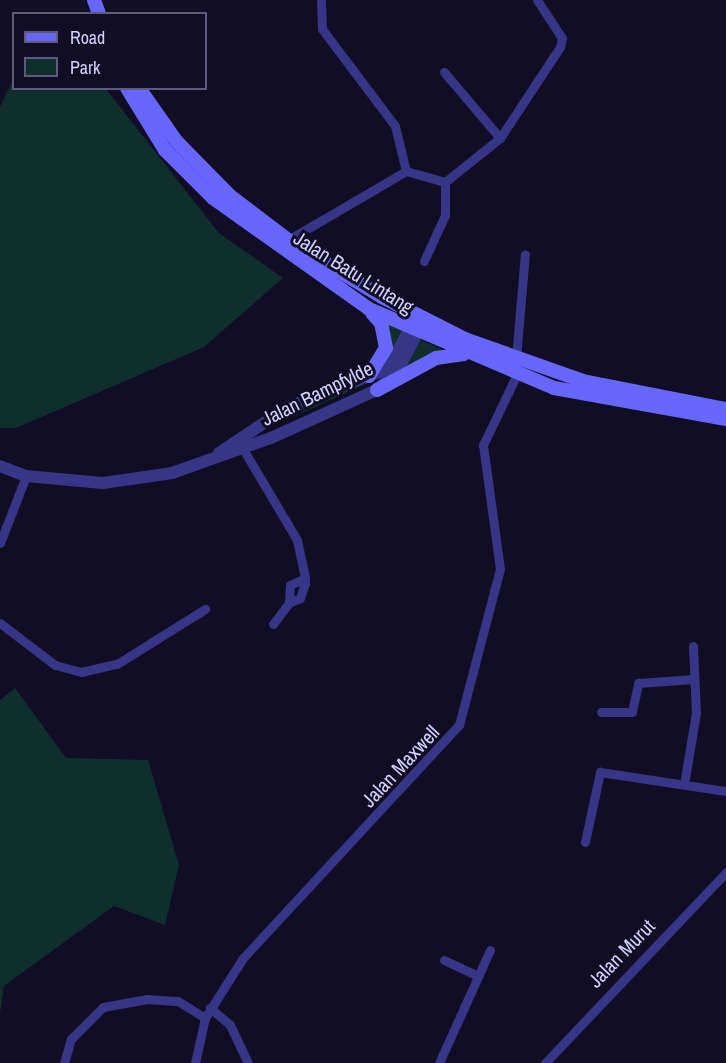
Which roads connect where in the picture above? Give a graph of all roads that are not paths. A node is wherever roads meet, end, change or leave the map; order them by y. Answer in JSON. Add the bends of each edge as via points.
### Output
{"nodes":[{"id":1,"x":321,"y":0,"type":"edge"},
{"id":2,"x":537,"y":0,"type":"edge"},
{"id":3,"x":444,"y":72,"type":"dead end"},
{"id":4,"x":128,"y":90,"type":"edge"},
{"id":5,"x":140,"y":90,"type":"edge"},
{"id":6,"x":500,"y":138,"type":"junction"},
{"id":7,"x":406,"y":171,"type":"junction"},
{"id":8,"x":445,"y":182,"type":"junction"},
{"id":9,"x":288,"y":240,"type":"junction"},
{"id":10,"x":525,"y":254,"type":"dead end"},
{"id":11,"x":424,"y":261,"type":"dead end"},
{"id":12,"x":382,"y":297,"type":"junction"},
{"id":13,"x":369,"y":309,"type":"junction"},
{"id":14,"x":415,"y":329,"type":"junction"},
{"id":15,"x":465,"y":339,"type":"junction"},
{"id":16,"x":472,"y":355,"type":"junction"},
{"id":17,"x":516,"y":358,"type":"junction"},
{"id":18,"x":517,"y":374,"type":"junction"},
{"id":19,"x":369,"y":376,"type":"junction"},
{"id":20,"x":377,"y":390,"type":"junction"},
{"id":21,"x":288,"y":406,"type":"junction"},
{"id":22,"x":726,"y":409,"type":"edge"},
{"id":23,"x":726,"y":419,"type":"edge"},
{"id":24,"x":297,"y":425,"type":"junction"},
{"id":25,"x":243,"y":449,"type":"junction"},
{"id":26,"x":210,"y":459,"type":"junction"},
{"id":27,"x":0,"y":466,"type":"edge"},
{"id":28,"x":26,"y":476,"type":"junction"},
{"id":29,"x":0,"y":543,"type":"edge"},
{"id":30,"x":305,"y":578,"type":"junction"},
{"id":31,"x":289,"y":603,"type":"junction"},
{"id":32,"x":205,"y":609,"type":"dead end"},
{"id":33,"x":0,"y":623,"type":"edge"},
{"id":34,"x":273,"y":624,"type":"dead end"},
{"id":35,"x":693,"y":646,"type":"dead end"},
{"id":36,"x":694,"y":679,"type":"junction"},
{"id":37,"x":600,"y":712,"type":"dead end"},
{"id":38,"x":684,"y":784,"type":"junction"},
{"id":39,"x":726,"y":791,"type":"edge"},
{"id":40,"x":585,"y":842,"type":"dead end"},
{"id":41,"x":726,"y":872,"type":"edge"},
{"id":42,"x":490,"y":950,"type":"dead end"},
{"id":43,"x":444,"y":960,"type":"dead end"},
{"id":44,"x":479,"y":976,"type":"junction"},
{"id":45,"x":210,"y":1008,"type":"junction"},
{"id":46,"x":205,"y":1018,"type":"junction"},
{"id":47,"x":64,"y":1063,"type":"edge"},
{"id":48,"x":195,"y":1063,"type":"edge"},
{"id":49,"x":248,"y":1063,"type":"edge"},
{"id":50,"x":439,"y":1063,"type":"edge"},
{"id":51,"x":545,"y":1063,"type":"edge"}],
"edges":[{"from":1,"to":7,"type":"street","via":[[327,38],[395,126]]},
{"from":2,"to":6,"type":"street","via":[[562,38],[533,94]]},
{"from":3,"to":6,"type":"street"},
{"from":4,"to":13,"type":"main road","name":"Jalan Batu Lintang","via":[[165,150],[213,198]]},
{"from":5,"to":9,"type":"main road","name":"Jalan Batu Lintang","via":[[186,153]]},
{"from":6,"to":8,"type":"street"},
{"from":7,"to":8,"type":"street"},
{"from":7,"to":9,"type":"street"},
{"from":8,"to":11,"type":"street","via":[[446,215]]},
{"from":9,"to":12,"type":"main road","name":"Jalan Batu Lintang"},
{"from":10,"to":17,"type":"street"},
{"from":12,"to":14,"type":"main road"},
{"from":12,"to":15,"type":"main road","name":"Jalan Batu Lintang"},
{"from":13,"to":14,"type":"main road","name":"Jalan Batu Lintang"},
{"from":13,"to":19,"type":"main road","via":[[381,323],[386,348]]},
{"from":14,"to":15,"type":"main road"},
{"from":14,"to":16,"type":"main road","name":"Jalan Batu Lintang"},
{"from":14,"to":19,"type":"street","name":"Jalan Bampfylde","via":[[392,362]]},
{"from":14,"to":20,"type":"street","name":"Jalan Bampfylde","via":[[398,370]]},
{"from":15,"to":17,"type":"main road","name":"Jalan Batu Lintang"},
{"from":16,"to":18,"type":"main road","name":"Jalan Batu Lintang"},
{"from":16,"to":20,"type":"main road","via":[[436,358]]},
{"from":17,"to":22,"type":"main road","name":"Jalan Batu Lintang","via":[[583,381]]},
{"from":18,"to":23,"type":"main road","name":"Jalan Batu Lintang","via":[[597,397]]},
{"from":18,"to":45,"type":"street","name":"Jalan Maxwell","via":[[483,444],[500,569],[459,725],[243,958]]},
{"from":19,"to":21,"type":"street","name":"Jalan Bampfylde"},
{"from":20,"to":24,"type":"street","name":"Jalan Bampfylde"},
{"from":21,"to":24,"type":"street","via":[[286,418]]},
{"from":21,"to":26,"type":"street","name":"Jalan Bampfylde"},
{"from":24,"to":25,"type":"street","name":"Jalan Bampfylde"},
{"from":25,"to":26,"type":"street","name":"Jalan Bampfylde"},
{"from":25,"to":30,"type":"street","via":[[297,540]]},
{"from":26,"to":28,"type":"street","name":"Jalan Bampfylde","via":[[149,480]]},
{"from":27,"to":28,"type":"street","name":"Jalan Bampfylde"},
{"from":28,"to":29,"type":"street"},
{"from":30,"to":31,"type":"street","via":[[300,598]]},
{"from":30,"to":31,"type":"street","via":[[290,585]]},
{"from":31,"to":34,"type":"street"},
{"from":32,"to":33,"type":"street","via":[[117,664],[81,672],[55,665]]},
{"from":35,"to":36,"type":"street"},
{"from":36,"to":37,"type":"street","via":[[638,683],[632,712]]},
{"from":36,"to":38,"type":"street","via":[[696,713]]},
{"from":38,"to":39,"type":"street"},
{"from":38,"to":40,"type":"street","via":[[600,772]]},
{"from":41,"to":51,"type":"street","name":"Jalan Murut"},
{"from":42,"to":44,"type":"street"},
{"from":43,"to":44,"type":"street"},
{"from":44,"to":50,"type":"street"},
{"from":45,"to":46,"type":"street","name":"Jalan Maxwell"},
{"from":45,"to":49,"type":"street","via":[[230,1025]]},
{"from":46,"to":47,"type":"street","via":[[178,1001],[147,999],[103,1007],[71,1039]]},
{"from":46,"to":48,"type":"street","name":"Jalan Maxwell"}]}
